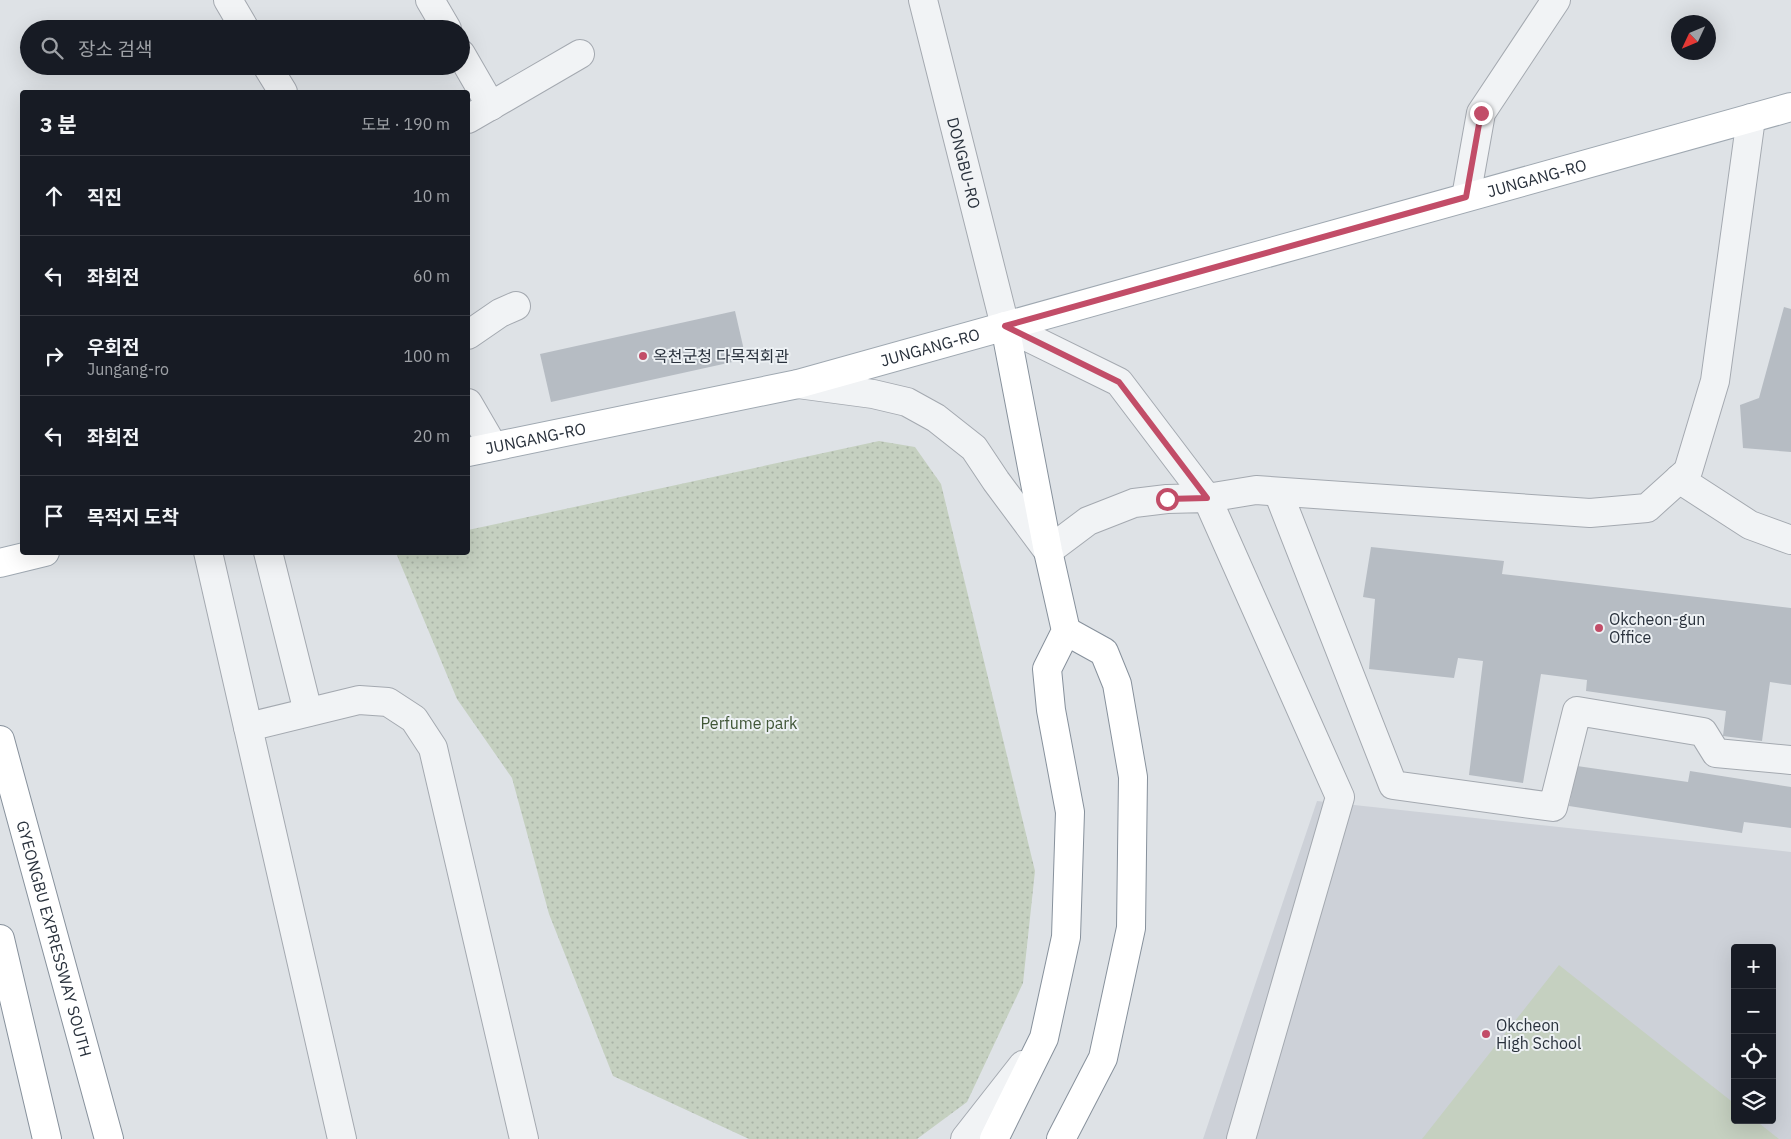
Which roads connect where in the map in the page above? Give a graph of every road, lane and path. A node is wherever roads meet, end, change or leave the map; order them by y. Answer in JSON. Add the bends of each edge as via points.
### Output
{"nodes":[{"id":1,"x":228,"y":0,"type":"edge"},
{"id":2,"x":430,"y":0,"type":"edge"},
{"id":3,"x":923,"y":0,"type":"edge"},
{"id":4,"x":1556,"y":0,"type":"edge"},
{"id":5,"x":240,"y":20,"type":"edge"},
{"id":6,"x":442,"y":20,"type":"edge"},
{"id":7,"x":580,"y":54,"type":"dead end"},
{"id":8,"x":470,"y":70,"type":"edge"},
{"id":9,"x":273,"y":75,"type":"edge"},
{"id":10,"x":282,"y":90,"type":"edge"},
{"id":11,"x":491,"y":106,"type":"junction"},
{"id":12,"x":1791,"y":107,"type":"edge"},
{"id":13,"x":470,"y":118,"type":"edge"},
{"id":14,"x":1751,"y":118,"type":"junction"},
{"id":15,"x":1466,"y":197,"type":"junction"},
{"id":16,"x":516,"y":306,"type":"dead end"},
{"id":17,"x":1005,"y":326,"type":"junction"},
{"id":18,"x":470,"y":334,"type":"edge"},
{"id":19,"x":798,"y":384,"type":"junction"},
{"id":20,"x":470,"y":411,"type":"edge"},
{"id":21,"x":480,"y":449,"type":"edge"},
{"id":22,"x":1679,"y":479,"type":"junction"},
{"id":23,"x":1278,"y":492,"type":"junction"},
{"id":24,"x":1207,"y":498,"type":"junction"},
{"id":25,"x":1791,"y":540,"type":"edge"},
{"id":26,"x":1048,"y":551,"type":"junction"},
{"id":27,"x":33,"y":555,"type":"edge"},
{"id":28,"x":209,"y":555,"type":"edge"},
{"id":29,"x":269,"y":555,"type":"edge"},
{"id":30,"x":0,"y":563,"type":"edge"},
{"id":31,"x":1066,"y":631,"type":"junction"},
{"id":32,"x":308,"y":712,"type":"junction"},
{"id":33,"x":248,"y":727,"type":"junction"},
{"id":34,"x":0,"y":740,"type":"edge"},
{"id":35,"x":1791,"y":760,"type":"edge"},
{"id":36,"x":0,"y":939,"type":"edge"},
{"id":37,"x":1044,"y":1038,"type":"junction"},
{"id":38,"x":47,"y":1139,"type":"edge"},
{"id":39,"x":109,"y":1139,"type":"edge"},
{"id":40,"x":342,"y":1139,"type":"edge"},
{"id":41,"x":524,"y":1139,"type":"edge"},
{"id":42,"x":965,"y":1139,"type":"edge"},
{"id":43,"x":994,"y":1139,"type":"edge"},
{"id":44,"x":1061,"y":1139,"type":"edge"},
{"id":45,"x":1241,"y":1139,"type":"edge"}],
"edges":[{"from":1,"to":5,"type":"street"},
{"from":2,"to":6,"type":"street"},
{"from":3,"to":17,"type":"street","name":"DONGBU-RO"},
{"from":4,"to":15,"type":"street","via":[[1481,113]]},
{"from":7,"to":11,"type":"street"},
{"from":8,"to":11,"type":"street"},
{"from":9,"to":10,"type":"street"},
{"from":11,"to":13,"type":"street"},
{"from":12,"to":14,"type":"main road","name":"JUNGANG-RO"},
{"from":14,"to":15,"type":"main road","name":"JUNGANG-RO"},
{"from":14,"to":22,"type":"street","via":[[1715,382],[1688,471]]},
{"from":15,"to":17,"type":"main road","name":"JUNGANG-RO"},
{"from":16,"to":18,"type":"street"},
{"from":17,"to":19,"type":"main road","name":"JUNGANG-RO"},
{"from":17,"to":24,"type":"street","via":[[1119,382]]},
{"from":17,"to":26,"type":"main road"},
{"from":19,"to":21,"type":"main road","name":"JUNGANG-RO"},
{"from":19,"to":26,"type":"street","via":[[907,402],[936,418],[974,448]]},
{"from":20,"to":21,"type":"street"},
{"from":22,"to":23,"type":"street","via":[[1647,508],[1590,513]]},
{"from":22,"to":25,"type":"street","via":[[1750,525]]},
{"from":23,"to":24,"type":"street","via":[[1256,490]]},
{"from":23,"to":35,"type":"street","via":[[1393,785],[1553,807],[1577,711],[1704,732],[1716,754]]},
{"from":24,"to":26,"type":"street","via":[[1134,504],[1088,521]]},
{"from":24,"to":45,"type":"street","via":[[1340,797]]},
{"from":26,"to":31,"type":"main road"},
{"from":27,"to":30,"type":"main road"},
{"from":28,"to":33,"type":"street"},
{"from":29,"to":32,"type":"street"},
{"from":31,"to":37,"type":"main road","via":[[1047,669],[1051,710],[1070,812],[1066,936]]},
{"from":31,"to":44,"type":"main road","via":[[1104,652],[1117,684],[1133,777],[1132,900],[1131,928],[1103,1058]]},
{"from":32,"to":33,"type":"street"},
{"from":32,"to":41,"type":"street","via":[[359,700],[388,702],[414,720],[433,748]]},
{"from":33,"to":40,"type":"street"},
{"from":34,"to":39,"type":"main road","name":"GYEONGBU EXPRESSWAY SOUTH"},
{"from":36,"to":38,"type":"main road"},
{"from":37,"to":42,"type":"street"},
{"from":37,"to":43,"type":"main road"}]}
